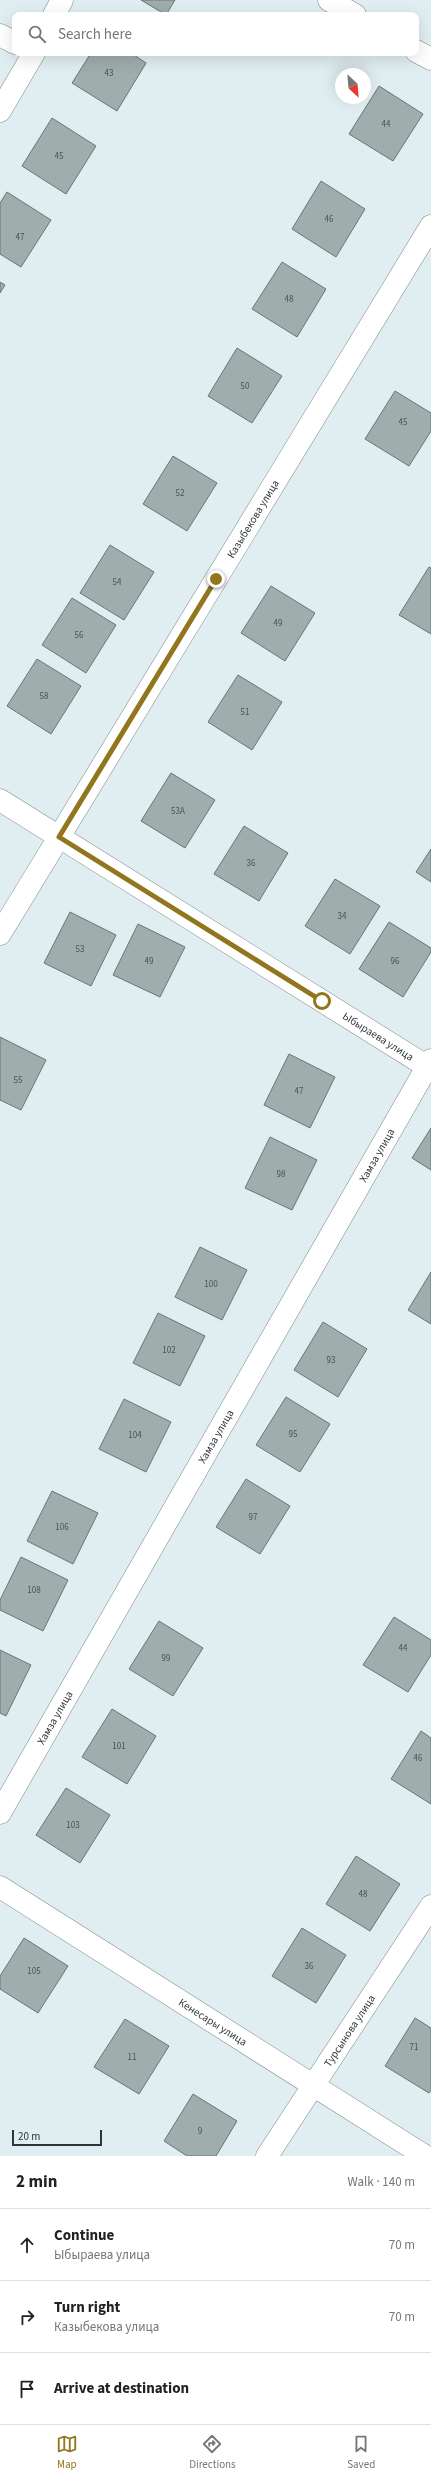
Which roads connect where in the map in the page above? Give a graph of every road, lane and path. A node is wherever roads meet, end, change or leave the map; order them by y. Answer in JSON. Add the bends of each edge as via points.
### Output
{"nodes":[{"id":1,"x":62,"y":0,"type":"edge"},
{"id":2,"x":329,"y":0,"type":"edge"},
{"id":3,"x":56,"y":12,"type":"edge"},
{"id":4,"x":350,"y":12,"type":"edge"},
{"id":5,"x":0,"y":35,"type":"edge"},
{"id":6,"x":12,"y":41,"type":"edge"},
{"id":7,"x":419,"y":53,"type":"edge"},
{"id":8,"x":32,"y":56,"type":"edge"},
{"id":9,"x":431,"y":59,"type":"edge"},
{"id":10,"x":0,"y":111,"type":"edge"},
{"id":11,"x":431,"y":226,"type":"edge"},
{"id":12,"x":0,"y":800,"type":"edge"},
{"id":13,"x":59,"y":837,"type":"junction"},
{"id":14,"x":0,"y":934,"type":"edge"},
{"id":15,"x":430,"y":1065,"type":"edge"},
{"id":16,"x":0,"y":1813,"type":"edge"},
{"id":17,"x":0,"y":1887,"type":"edge"},
{"id":18,"x":431,"y":1906,"type":"edge"},
{"id":19,"x":315,"y":2085,"type":"junction"},
{"id":20,"x":267,"y":2156,"type":"edge"},
{"id":21,"x":425,"y":2156,"type":"edge"}],
"edges":[{"from":1,"to":3,"type":"street"},
{"from":2,"to":4,"type":"street"},
{"from":5,"to":6,"type":"street"},
{"from":7,"to":9,"type":"street"},
{"from":8,"to":10,"type":"street"},
{"from":11,"to":13,"type":"street","name":"Казыбекова улица"},
{"from":12,"to":13,"type":"street","name":"Ыбыраева улица"},
{"from":13,"to":14,"type":"street","name":"Казыбекова улица"},
{"from":13,"to":15,"type":"street","name":"Ыбыраева улица"},
{"from":15,"to":16,"type":"street","name":"Хамза улица"},
{"from":17,"to":19,"type":"street","name":"Кенесары улица"},
{"from":18,"to":19,"type":"street","name":"Турсынова улица"},
{"from":19,"to":20,"type":"street","name":"Турсынова улица"},
{"from":19,"to":21,"type":"street","name":"Кенесары улица"}]}
